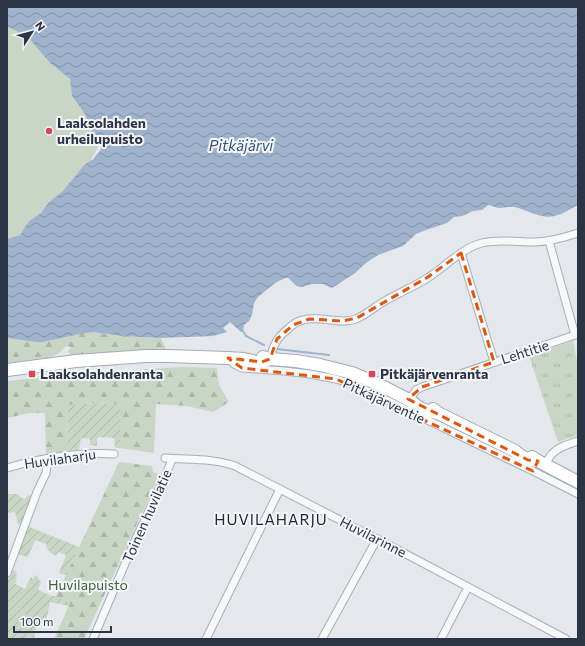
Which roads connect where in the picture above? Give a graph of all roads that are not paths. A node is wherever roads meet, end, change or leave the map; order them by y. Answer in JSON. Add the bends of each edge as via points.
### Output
{"nodes":[{"id":1,"x":578,"y":233,"type":"edge"},
{"id":2,"x":548,"y":241,"type":"junction"},
{"id":3,"x":461,"y":253,"type":"junction"},
{"id":4,"x":577,"y":334,"type":"edge"},
{"id":5,"x":228,"y":358,"type":"junction"},
{"id":6,"x":270,"y":359,"type":"junction"},
{"id":7,"x":494,"y":362,"type":"junction"},
{"id":8,"x":7,"y":370,"type":"edge"},
{"id":9,"x":409,"y":400,"type":"junction"},
{"id":10,"x":578,"y":441,"type":"edge"},
{"id":11,"x":114,"y":454,"type":"dead end"},
{"id":12,"x":168,"y":458,"type":"joint"},
{"id":13,"x":46,"y":459,"type":"junction"},
{"id":14,"x":539,"y":466,"type":"junction"},
{"id":15,"x":7,"y":468,"type":"edge"},
{"id":16,"x":578,"y":482,"type":"edge"},
{"id":17,"x":280,"y":489,"type":"junction"},
{"id":18,"x":578,"y":494,"type":"edge"},
{"id":19,"x":377,"y":539,"type":"junction"},
{"id":20,"x":7,"y":573,"type":"edge"},
{"id":21,"x":468,"y":587,"type":"junction"},
{"id":22,"x":558,"y":637,"type":"edge"},
{"id":23,"x":93,"y":639,"type":"edge"},
{"id":24,"x":206,"y":639,"type":"edge"},
{"id":25,"x":322,"y":639,"type":"edge"},
{"id":26,"x":441,"y":639,"type":"edge"},
{"id":27,"x":566,"y":639,"type":"edge"}],
"edges":[{"from":1,"to":2,"type":"street"},
{"from":2,"to":3,"type":"street","via":[[494,241],[482,243]]},
{"from":2,"to":4,"type":"street"},
{"from":3,"to":6,"type":"street","via":[[428,277],[357,318],[342,321],[309,319],[293,325],[277,339]]},
{"from":3,"to":7,"type":"street"},
{"from":4,"to":7,"type":"street","name":"Lehtitie"},
{"from":5,"to":6,"type":"main road","name":"Pitkäjärventie"},
{"from":5,"to":8,"type":"main road","name":"Pitkäjärventie","via":[[146,356],[76,361]]},
{"from":5,"to":14,"type":"street","name":"Pitkäjärventie","via":[[242,368],[310,374],[355,385]]},
{"from":6,"to":9,"type":"main road","name":"Pitkäjärventie","via":[[341,370],[362,377]]},
{"from":7,"to":9,"type":"street","name":"Lehtitie","via":[[422,386]]},
{"from":9,"to":14,"type":"main road","name":"Pitkäjärventie","via":[[420,408],[438,413],[516,451],[524,452]]},
{"from":10,"to":14,"type":"street","via":[[554,452]]},
{"from":11,"to":13,"type":"street","name":"Huvilaharju","via":[[73,454]]},
{"from":12,"to":17,"type":"street","name":"Huvilarinne","via":[[228,463]]},
{"from":12,"to":23,"type":"street","name":"Toinen huvilatie","via":[[167,472]]},
{"from":13,"to":15,"type":"street","name":"Huvilaharju"},
{"from":13,"to":20,"type":"street","via":[[46,473]]},
{"from":14,"to":16,"type":"main road","name":"Pitkäjärventie"},
{"from":14,"to":18,"type":"street","name":"Pitkäjärventie"},
{"from":17,"to":19,"type":"street","name":"Huvilarinne"},
{"from":17,"to":24,"type":"street"},
{"from":19,"to":21,"type":"street","name":"Huvilarinne"},
{"from":19,"to":25,"type":"street"},
{"from":21,"to":22,"type":"street","name":"Huvilarinne"},
{"from":21,"to":26,"type":"street"},
{"from":22,"to":27,"type":"street","name":"Huvilarinne"}]}
